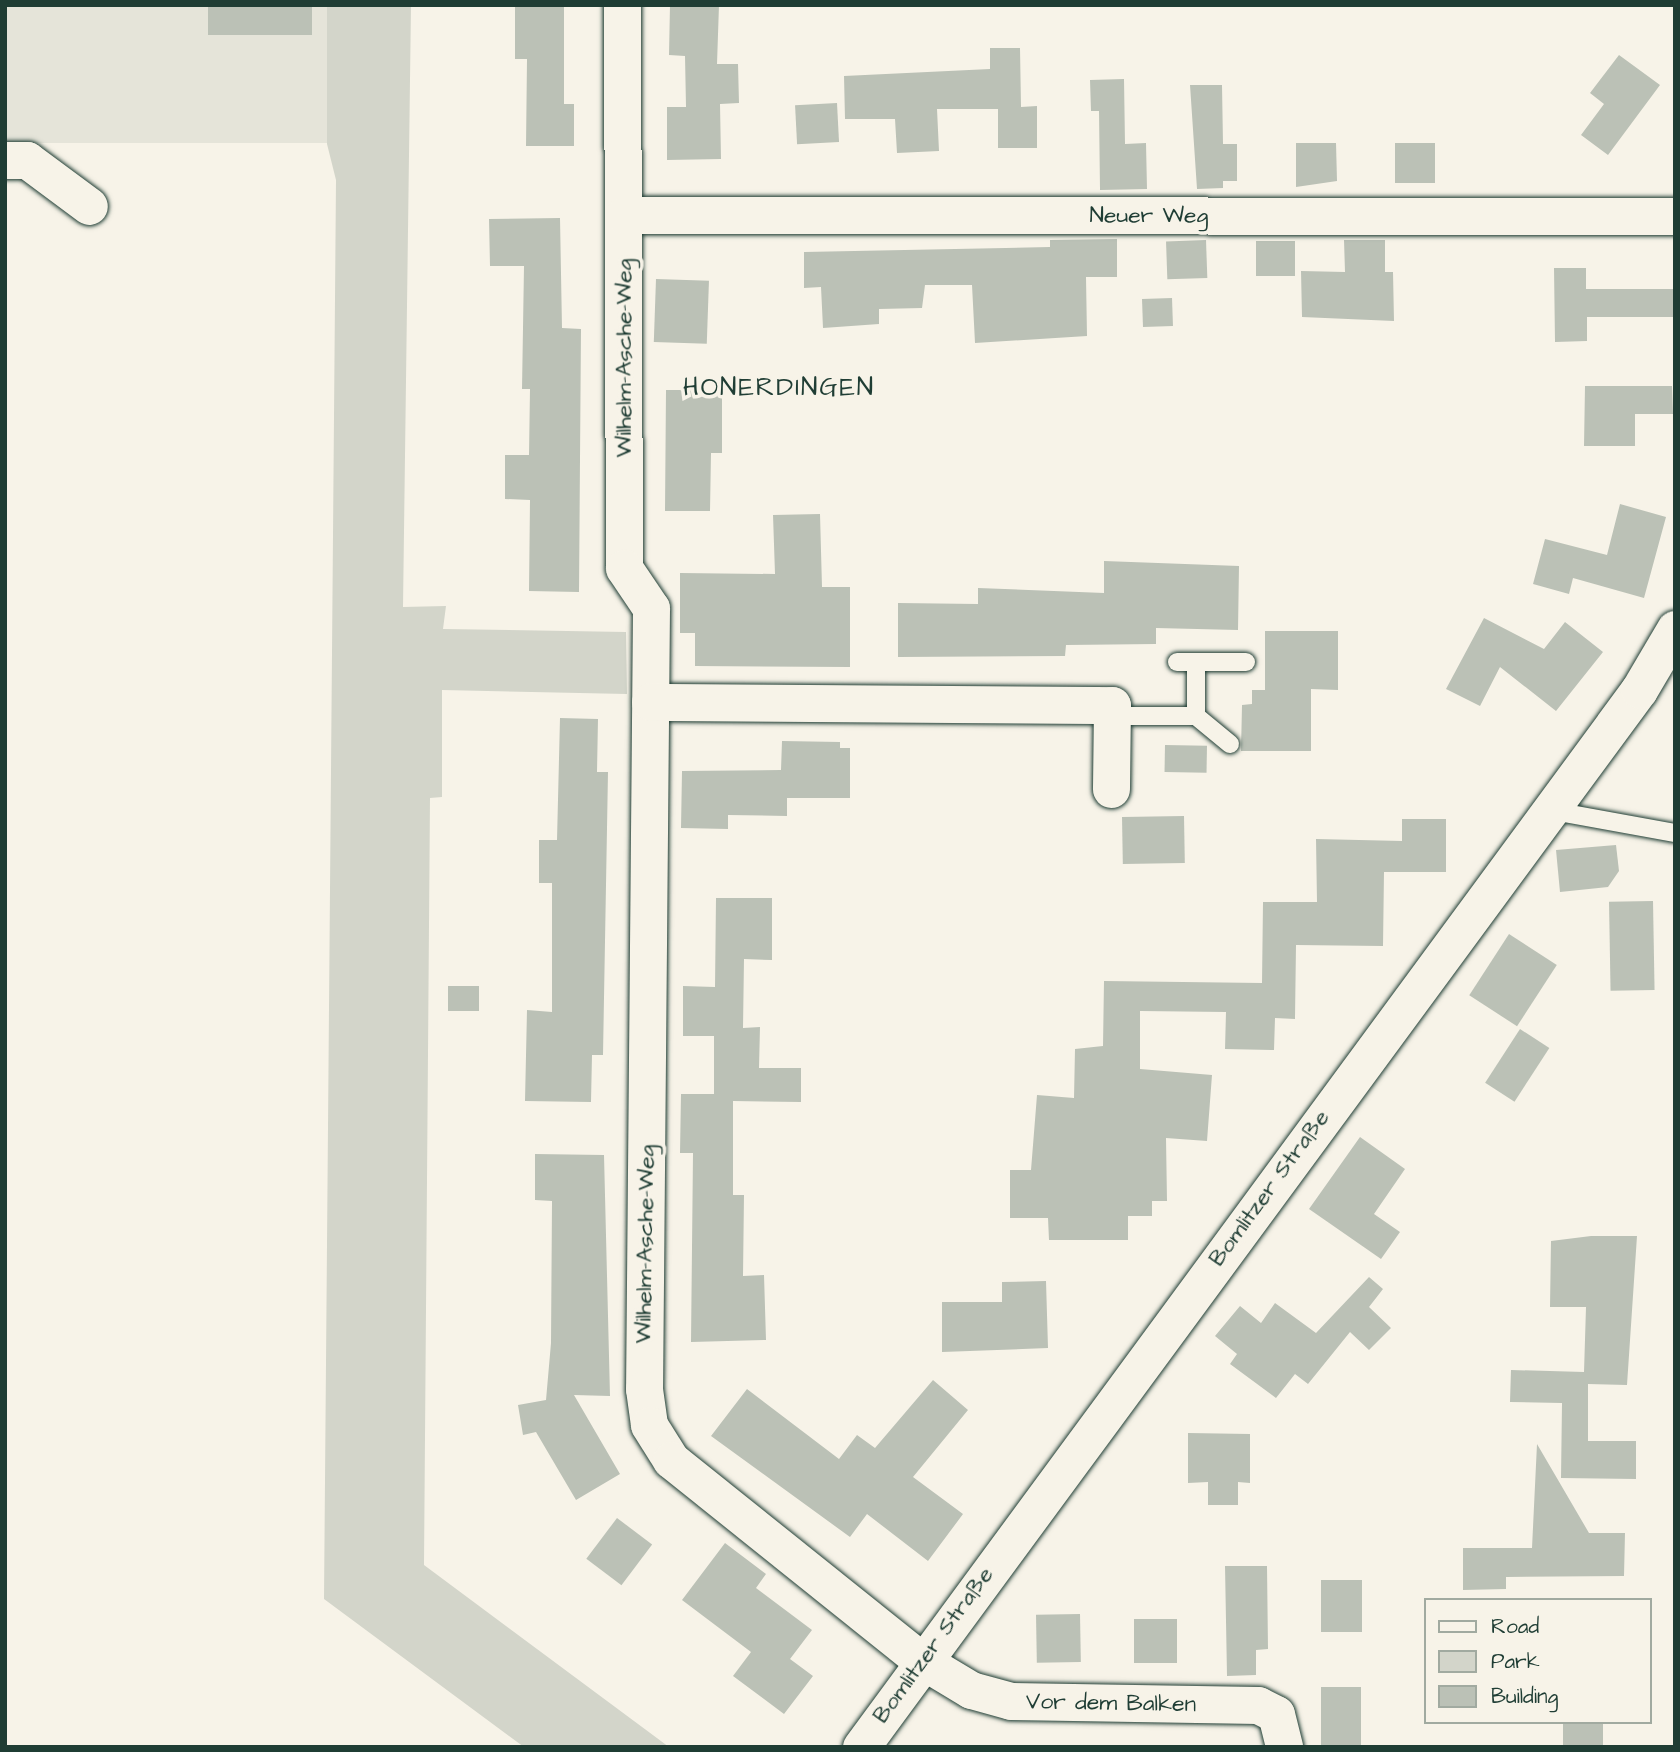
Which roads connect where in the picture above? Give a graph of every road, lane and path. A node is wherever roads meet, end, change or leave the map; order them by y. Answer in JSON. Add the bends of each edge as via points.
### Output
{"nodes":[{"id":1,"x":622,"y":5,"type":"edge"},
{"id":2,"x":5,"y":160,"type":"edge"},
{"id":3,"x":89,"y":206,"type":"dead end"},
{"id":4,"x":624,"y":215,"type":"junction"},
{"id":5,"x":1675,"y":216,"type":"edge"},
{"id":6,"x":1675,"y":629,"type":"edge"},
{"id":7,"x":1177,"y":662,"type":"dead end"},
{"id":8,"x":1196,"y":662,"type":"junction"},
{"id":9,"x":1246,"y":662,"type":"dead end"},
{"id":10,"x":650,"y":702,"type":"junction"},
{"id":11,"x":1112,"y":716,"type":"junction"},
{"id":12,"x":1196,"y":716,"type":"junction"},
{"id":13,"x":1230,"y":744,"type":"dead end"},
{"id":14,"x":1111,"y":789,"type":"dead end"},
{"id":15,"x":1548,"y":810,"type":"junction"},
{"id":16,"x":1675,"y":833,"type":"edge"},
{"id":17,"x":920,"y":1660,"type":"junction"},
{"id":18,"x":861,"y":1747,"type":"edge"},
{"id":19,"x":1284,"y":1747,"type":"edge"}],
"edges":[{"from":1,"to":4,"type":"street","name":"Wilhelm-Asche-Weg"},
{"from":2,"to":3,"type":"street","via":[[27,160]]},
{"from":4,"to":5,"type":"street","name":"Neuer Weg"},
{"from":4,"to":10,"type":"street","name":"Wilhelm-Asche-Weg","via":[[624,568],[651,608]]},
{"from":6,"to":15,"type":"street","name":"Bomlitzer Straße","via":[[1639,690]]},
{"from":7,"to":8,"type":"lane"},
{"from":8,"to":9,"type":"lane"},
{"from":8,"to":12,"type":"lane"},
{"from":10,"to":11,"type":"street","via":[[1112,705]]},
{"from":10,"to":17,"type":"street","name":"Wilhelm-Asche-Weg","via":[[644,1389],[649,1425],[671,1460]]},
{"from":11,"to":12,"type":"lane"},
{"from":11,"to":14,"type":"street"},
{"from":12,"to":13,"type":"lane"},
{"from":15,"to":16,"type":"lane"},
{"from":15,"to":17,"type":"street","name":"Bomlitzer Straße"},
{"from":17,"to":18,"type":"street","name":"Bomlitzer Straße"},
{"from":17,"to":19,"type":"street","name":"Vor dem Balken","via":[[971,1690],[1011,1701],[1258,1705],[1276,1714]]}]}
